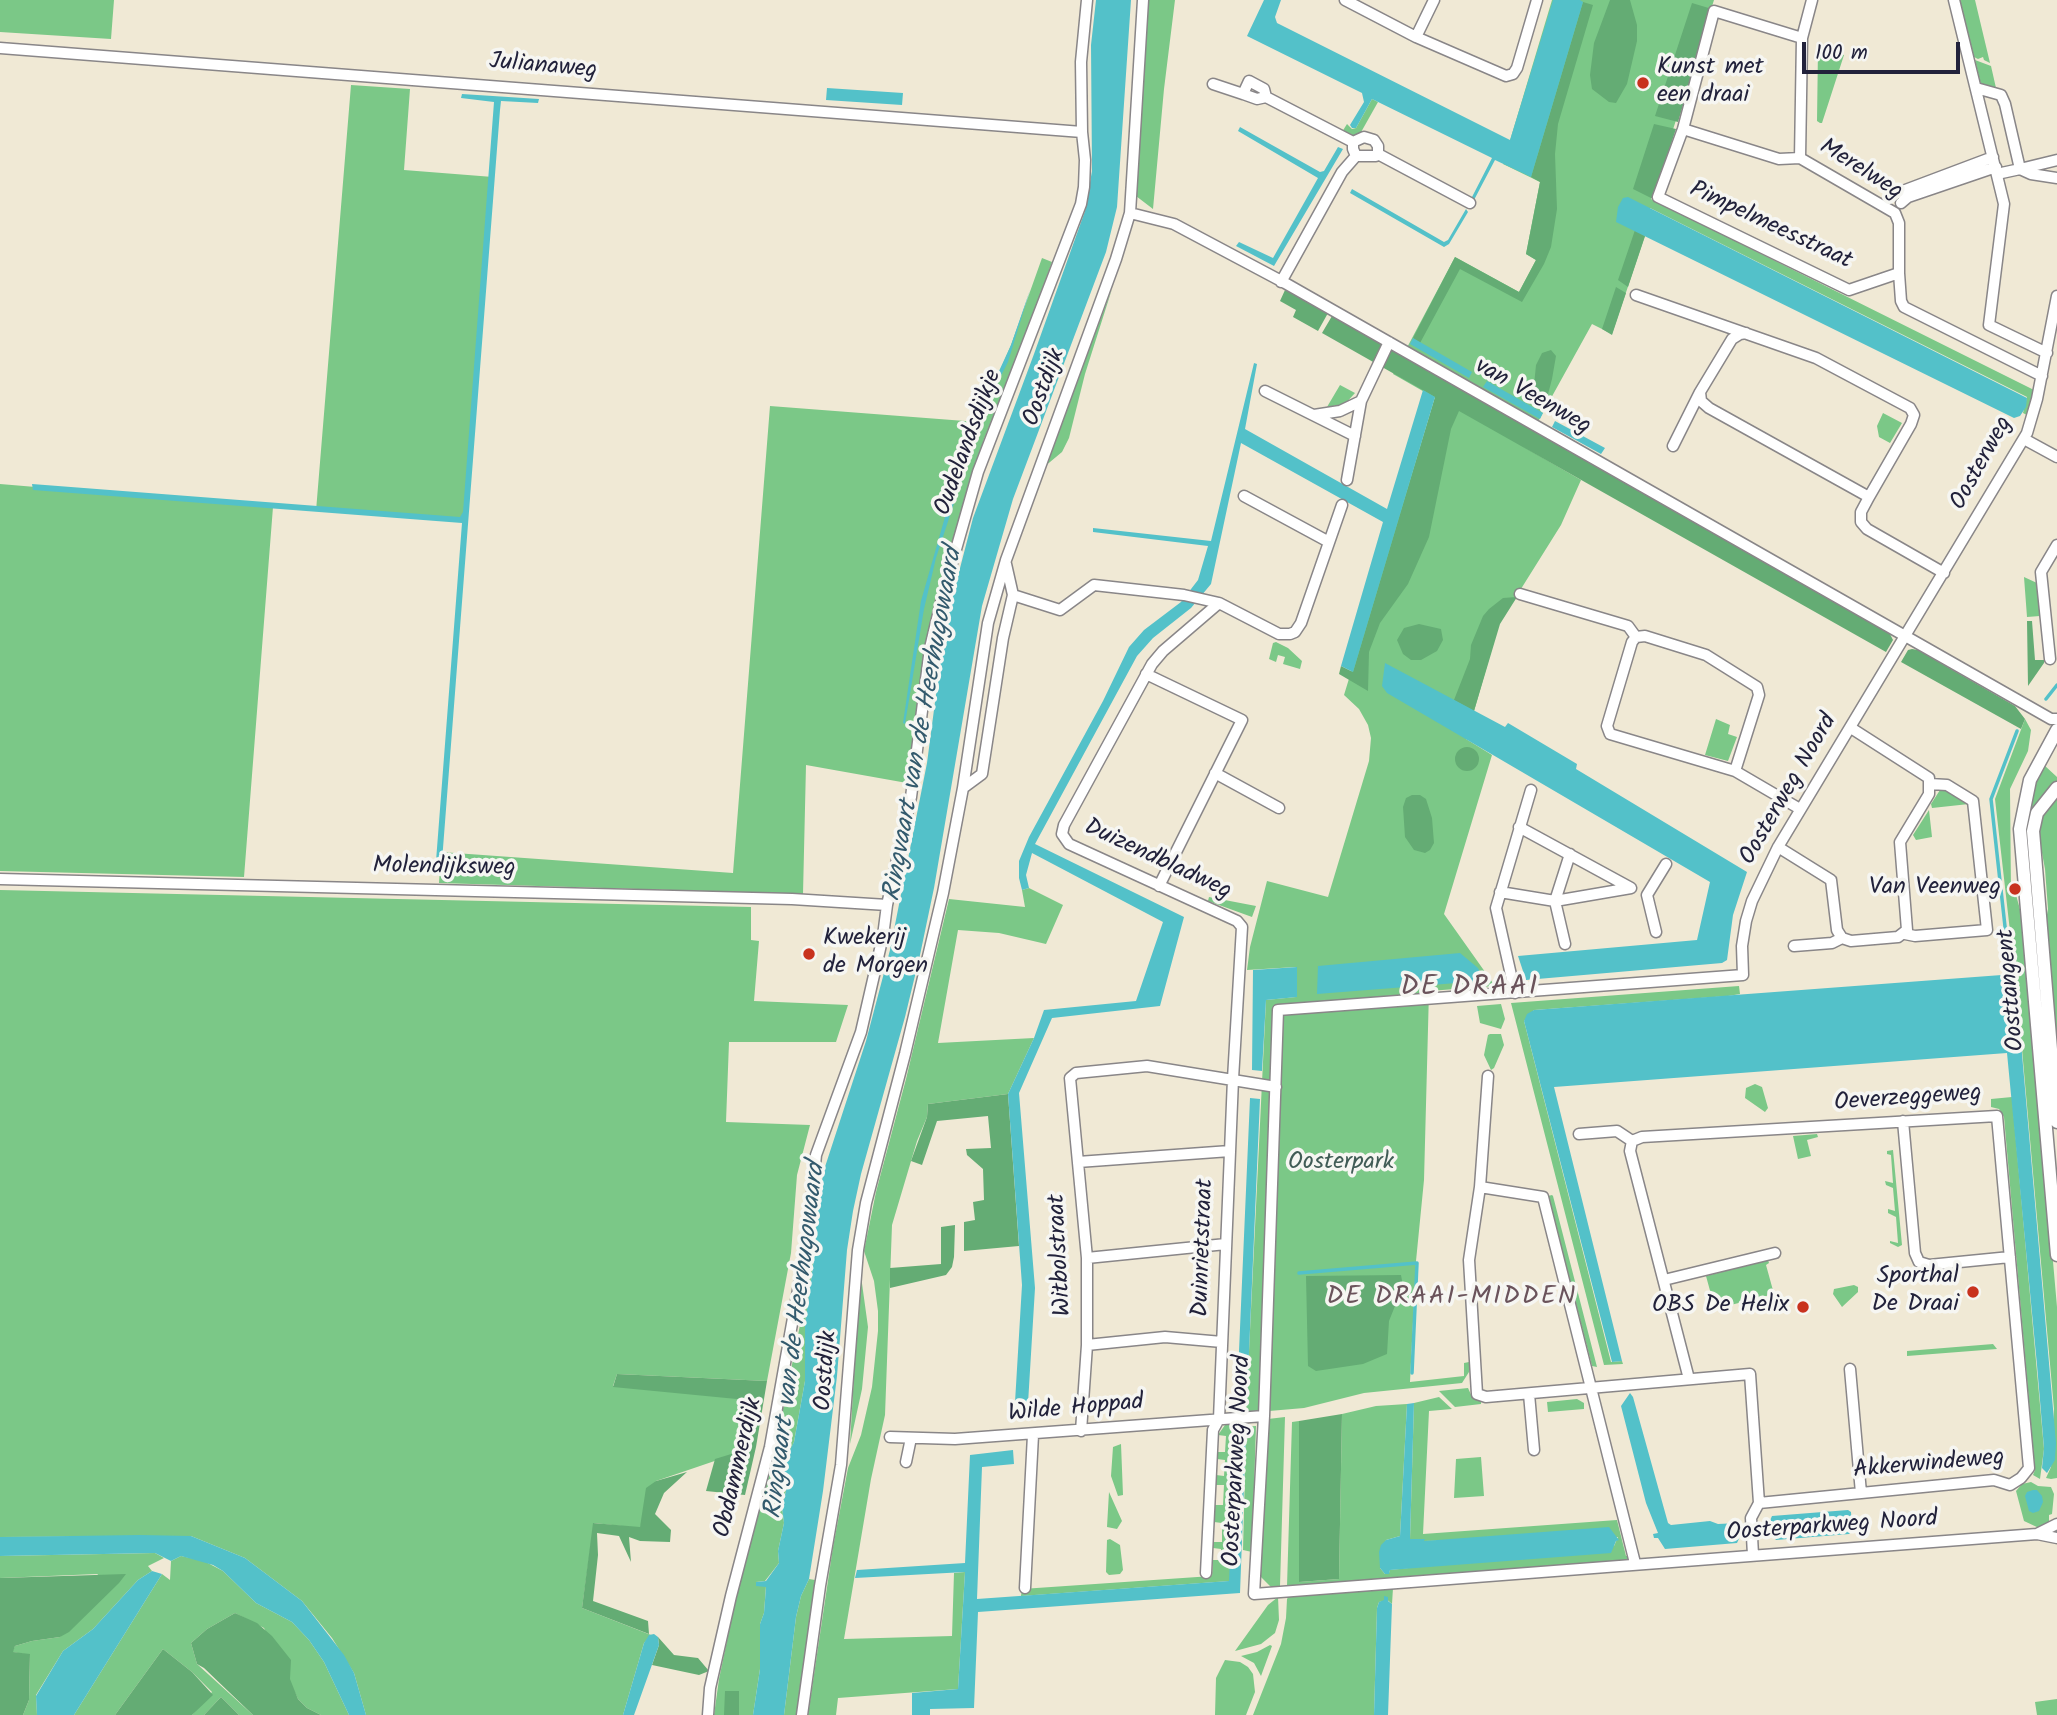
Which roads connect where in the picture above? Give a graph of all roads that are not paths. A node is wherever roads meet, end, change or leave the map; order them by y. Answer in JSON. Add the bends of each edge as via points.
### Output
{"nodes":[{"id":1,"x":1087,"y":0,"type":"edge"},
{"id":2,"x":1143,"y":0,"type":"edge"},
{"id":3,"x":1345,"y":0,"type":"edge"},
{"id":4,"x":1434,"y":0,"type":"edge"},
{"id":5,"x":1537,"y":0,"type":"edge"},
{"id":6,"x":1812,"y":0,"type":"edge"},
{"id":7,"x":1954,"y":0,"type":"edge"},
{"id":8,"x":1416,"y":37,"type":"junction"},
{"id":9,"x":1802,"y":38,"type":"junction"},
{"id":10,"x":0,"y":48,"type":"edge"},
{"id":11,"x":1213,"y":83,"type":"dead end"},
{"id":12,"x":1976,"y":88,"type":"junction"},
{"id":13,"x":1683,"y":129,"type":"junction"},
{"id":14,"x":1082,"y":132,"type":"junction"},
{"id":15,"x":1353,"y":142,"type":"junction"},
{"id":16,"x":1378,"y":154,"type":"junction"},
{"id":17,"x":1356,"y":156,"type":"junction"},
{"id":18,"x":1800,"y":158,"type":"junction"},
{"id":19,"x":2054,"y":161,"type":"edge"},
{"id":20,"x":1995,"y":166,"type":"junction"},
{"id":21,"x":2020,"y":169,"type":"junction"},
{"id":22,"x":2057,"y":178,"type":"edge"},
{"id":23,"x":1897,"y":199,"type":"dead end"},
{"id":24,"x":1470,"y":203,"type":"dead end"},
{"id":25,"x":1130,"y":213,"type":"junction"},
{"id":26,"x":1899,"y":273,"type":"junction"},
{"id":27,"x":1281,"y":282,"type":"junction"},
{"id":28,"x":1636,"y":295,"type":"dead end"},
{"id":29,"x":2057,"y":296,"type":"edge"},
{"id":30,"x":1746,"y":333,"type":"junction"},
{"id":31,"x":1389,"y":342,"type":"junction"},
{"id":32,"x":2047,"y":354,"type":"junction"},
{"id":33,"x":2042,"y":376,"type":"junction"},
{"id":34,"x":1265,"y":391,"type":"dead end"},
{"id":35,"x":1700,"y":392,"type":"junction"},
{"id":36,"x":1361,"y":401,"type":"junction"},
{"id":37,"x":1314,"y":415,"type":"junction"},
{"id":38,"x":1355,"y":436,"type":"junction"},
{"id":39,"x":2024,"y":439,"type":"junction"},
{"id":40,"x":1673,"y":446,"type":"dead end"},
{"id":41,"x":2057,"y":457,"type":"edge"},
{"id":42,"x":1347,"y":480,"type":"dead end"},
{"id":43,"x":1244,"y":496,"type":"dead end"},
{"id":44,"x":1869,"y":497,"type":"junction"},
{"id":45,"x":1342,"y":505,"type":"dead end"},
{"id":46,"x":1329,"y":542,"type":"junction"},
{"id":47,"x":2057,"y":545,"type":"edge"},
{"id":48,"x":1006,"y":560,"type":"junction"},
{"id":49,"x":1944,"y":573,"type":"junction"},
{"id":50,"x":2043,"y":590,"type":"junction"},
{"id":51,"x":1520,"y":594,"type":"dead end"},
{"id":52,"x":1013,"y":595,"type":"junction"},
{"id":53,"x":2057,"y":598,"type":"edge"},
{"id":54,"x":1219,"y":603,"type":"junction"},
{"id":55,"x":1636,"y":637,"type":"junction"},
{"id":56,"x":1906,"y":637,"type":"junction"},
{"id":57,"x":2050,"y":659,"type":"dead end"},
{"id":58,"x":1146,"y":674,"type":"junction"},
{"id":59,"x":2023,"y":702,"type":"junction"},
{"id":60,"x":2057,"y":719,"type":"edge"},
{"id":61,"x":1851,"y":728,"type":"junction"},
{"id":62,"x":2055,"y":733,"type":"edge"},
{"id":63,"x":2057,"y":749,"type":"edge"},
{"id":64,"x":1735,"y":771,"type":"junction"},
{"id":65,"x":1215,"y":773,"type":"junction"},
{"id":66,"x":1930,"y":784,"type":"junction"},
{"id":67,"x":963,"y":788,"type":"junction"},
{"id":68,"x":2057,"y":788,"type":"edge"},
{"id":69,"x":1531,"y":790,"type":"dead end"},
{"id":70,"x":1279,"y":808,"type":"dead end"},
{"id":71,"x":1800,"y":809,"type":"junction"},
{"id":72,"x":1519,"y":827,"type":"junction"},
{"id":73,"x":1778,"y":847,"type":"junction"},
{"id":74,"x":1570,"y":854,"type":"junction"},
{"id":75,"x":1666,"y":864,"type":"dead end"},
{"id":76,"x":0,"y":878,"type":"edge"},
{"id":77,"x":1159,"y":886,"type":"junction"},
{"id":78,"x":1631,"y":888,"type":"junction"},
{"id":79,"x":1500,"y":892,"type":"junction"},
{"id":80,"x":1647,"y":895,"type":"junction"},
{"id":81,"x":1555,"y":901,"type":"junction"},
{"id":82,"x":887,"y":905,"type":"junction"},
{"id":83,"x":1656,"y":932,"type":"dead end"},
{"id":84,"x":1905,"y":934,"type":"junction"},
{"id":85,"x":1842,"y":938,"type":"junction"},
{"id":86,"x":1565,"y":944,"type":"dead end"},
{"id":87,"x":1794,"y":946,"type":"dead end"},
{"id":88,"x":1743,"y":975,"type":"joint"},
{"id":89,"x":1515,"y":993,"type":"junction"},
{"id":90,"x":1488,"y":1076,"type":"dead end"},
{"id":91,"x":1233,"y":1079,"type":"junction"},
{"id":92,"x":1276,"y":1087,"type":"junction"},
{"id":93,"x":1903,"y":1121,"type":"junction"},
{"id":94,"x":2057,"y":1122,"type":"edge"},
{"id":95,"x":1579,"y":1134,"type":"dead end"},
{"id":96,"x":1632,"y":1141,"type":"junction"},
{"id":97,"x":1230,"y":1151,"type":"junction"},
{"id":98,"x":1078,"y":1163,"type":"junction"},
{"id":99,"x":1480,"y":1186,"type":"junction"},
{"id":100,"x":1226,"y":1244,"type":"junction"},
{"id":101,"x":1775,"y":1253,"type":"dead end"},
{"id":102,"x":2057,"y":1255,"type":"edge"},
{"id":103,"x":2010,"y":1257,"type":"junction"},
{"id":104,"x":1087,"y":1258,"type":"junction"},
{"id":105,"x":1664,"y":1280,"type":"junction"},
{"id":106,"x":1222,"y":1342,"type":"junction"},
{"id":107,"x":1087,"y":1345,"type":"junction"},
{"id":108,"x":2018,"y":1346,"type":"joint"},
{"id":109,"x":1850,"y":1369,"type":"dead end"},
{"id":110,"x":1689,"y":1379,"type":"junction"},
{"id":111,"x":1591,"y":1388,"type":"junction"},
{"id":112,"x":1528,"y":1394,"type":"junction"},
{"id":113,"x":1264,"y":1416,"type":"junction"},
{"id":114,"x":1219,"y":1419,"type":"junction"},
{"id":115,"x":1082,"y":1430,"type":"junction"},
{"id":116,"x":1032,"y":1435,"type":"junction"},
{"id":117,"x":891,"y":1437,"type":"dead end"},
{"id":118,"x":911,"y":1438,"type":"junction"},
{"id":119,"x":1534,"y":1450,"type":"dead end"},
{"id":120,"x":906,"y":1462,"type":"dead end"},
{"id":121,"x":1861,"y":1493,"type":"junction"},
{"id":122,"x":1759,"y":1503,"type":"junction"},
{"id":123,"x":2057,"y":1524,"type":"edge"},
{"id":124,"x":2037,"y":1534,"type":"junction"},
{"id":125,"x":2057,"y":1538,"type":"edge"},
{"id":126,"x":1753,"y":1555,"type":"junction"},
{"id":127,"x":1635,"y":1563,"type":"junction"},
{"id":128,"x":1206,"y":1573,"type":"dead end"},
{"id":129,"x":1025,"y":1588,"type":"dead end"},
{"id":130,"x":708,"y":1715,"type":"edge"},
{"id":131,"x":802,"y":1715,"type":"edge"}],
"edges":[{"from":1,"to":14,"type":"street","name":"Oudelandsdijkje","via":[[1081,62]]},
{"from":2,"to":25,"type":"street","name":"Oostdijk"},
{"from":3,"to":8,"type":"street"},
{"from":4,"to":8,"type":"street"},
{"from":5,"to":8,"type":"street","via":[[1517,68],[1510,76]]},
{"from":6,"to":9,"type":"street","name":"Merelweg"},
{"from":7,"to":12,"type":"street"},
{"from":9,"to":13,"type":"street","name":"Pimpelmeesstraat","via":[[1714,11]]},
{"from":9,"to":18,"type":"street","name":"Merelweg"},
{"from":10,"to":14,"type":"street","name":"Julianaweg"},
{"from":11,"to":15,"type":"street","via":[[1243,94],[1249,81],[1264,89],[1266,97]]},
{"from":12,"to":20,"type":"street"},
{"from":12,"to":21,"type":"street","via":[[2001,95]]},
{"from":13,"to":18,"type":"street","via":[[1779,159]]},
{"from":13,"to":26,"type":"street","name":"Pimpelmeesstraat","via":[[1658,197],[1849,290]]},
{"from":14,"to":82,"type":"street","name":"Oudelandsdijkje","via":[[1081,204],[978,472],[941,602],[930,648],[911,797]]},
{"from":15,"to":16,"type":"street","via":[[1365,132],[1378,146]]},
{"from":15,"to":17,"type":"street"},
{"from":16,"to":17,"type":"street","via":[[1373,158]]},
{"from":16,"to":24,"type":"street"},
{"from":17,"to":27,"type":"street","via":[[1342,172]]},
{"from":18,"to":26,"type":"street","name":"Merelweg","via":[[1895,213]]},
{"from":19,"to":21,"type":"street"},
{"from":19,"to":22,"type":"street"},
{"from":20,"to":21,"type":"street"},
{"from":20,"to":23,"type":"street"},
{"from":20,"to":32,"type":"street","via":[[2004,204],[1989,326]]},
{"from":21,"to":22,"type":"street"},
{"from":25,"to":27,"type":"street","name":"van Veenweg","via":[[1174,224]]},
{"from":25,"to":48,"type":"street","name":"Oostdijk"},
{"from":26,"to":33,"type":"street","name":"Merelweg","via":[[1904,307]]},
{"from":27,"to":31,"type":"street","name":"van Veenweg"},
{"from":28,"to":30,"type":"street"},
{"from":29,"to":32,"type":"street","name":"Oosterweg"},
{"from":30,"to":35,"type":"street","via":[[1732,339]]},
{"from":30,"to":44,"type":"street","via":[[1828,363],[1911,410],[1912,424]]},
{"from":31,"to":36,"type":"street"},
{"from":31,"to":56,"type":"street","name":"van Veenweg"},
{"from":32,"to":33,"type":"street","name":"Oosterweg"},
{"from":33,"to":39,"type":"street","name":"Oosterweg"},
{"from":34,"to":37,"type":"street"},
{"from":35,"to":40,"type":"street"},
{"from":35,"to":44,"type":"street","via":[[1701,401],[1709,408]]},
{"from":36,"to":37,"type":"street","via":[[1340,411]]},
{"from":36,"to":38,"type":"street"},
{"from":37,"to":38,"type":"street"},
{"from":38,"to":42,"type":"street"},
{"from":39,"to":41,"type":"street"},
{"from":39,"to":49,"type":"street","name":"Oosterweg"},
{"from":43,"to":46,"type":"street"},
{"from":44,"to":49,"type":"street","via":[[1861,512],[1862,525]]},
{"from":45,"to":46,"type":"street"},
{"from":46,"to":54,"type":"street","via":[[1295,632],[1279,634]]},
{"from":47,"to":50,"type":"street","via":[[2041,572]]},
{"from":48,"to":52,"type":"street"},
{"from":48,"to":67,"type":"street","name":"Oostdijk","via":[[988,623]]},
{"from":49,"to":56,"type":"street","name":"Oosterweg"},
{"from":50,"to":53,"type":"street"},
{"from":50,"to":57,"type":"street"},
{"from":51,"to":55,"type":"street","via":[[1628,626]]},
{"from":52,"to":54,"type":"street","via":[[1060,610],[1094,585],[1184,594]]},
{"from":52,"to":67,"type":"street","name":"Oostdijk","via":[[982,774]]},
{"from":54,"to":58,"type":"street","name":"Duizendbladweg","via":[[1163,651]]},
{"from":55,"to":64,"type":"street","via":[[1706,655],[1757,687],[1759,695]]},
{"from":55,"to":64,"type":"street","via":[[1607,726],[1610,734]]},
{"from":56,"to":59,"type":"street"},
{"from":56,"to":61,"type":"street","name":"Oosterweg Noord"},
{"from":58,"to":65,"type":"street","via":[[1242,720]]},
{"from":58,"to":77,"type":"street","name":"Duizendbladweg","via":[[1062,834],[1069,844]]},
{"from":59,"to":60,"type":"street"},
{"from":59,"to":62,"type":"street"},
{"from":61,"to":66,"type":"street","via":[[1925,774]]},
{"from":61,"to":71,"type":"street","name":"Oosterweg Noord"},
{"from":62,"to":63,"type":"street"},
{"from":62,"to":102,"type":"main road","name":"Oosttangent","via":[[2030,780],[2020,829]]},
{"from":64,"to":71,"type":"street"},
{"from":65,"to":70,"type":"street"},
{"from":65,"to":77,"type":"street"},
{"from":66,"to":84,"type":"street","via":[[1929,794],[1900,842]]},
{"from":66,"to":84,"type":"street","via":[[1947,785],[1973,801],[1987,930]]},
{"from":67,"to":131,"type":"street","name":"Oostdijk","via":[[930,952],[866,1203],[841,1465]]},
{"from":68,"to":94,"type":"main road","name":"Oosttangent","via":[[2037,813],[2032,831]]},
{"from":69,"to":72,"type":"street"},
{"from":71,"to":73,"type":"street","name":"Oosterweg Noord"},
{"from":72,"to":74,"type":"street"},
{"from":72,"to":79,"type":"street"},
{"from":73,"to":85,"type":"street","via":[[1832,880],[1837,930]]},
{"from":73,"to":88,"type":"street","name":"Oosterweg Noord","via":[[1746,921]]},
{"from":74,"to":78,"type":"street"},
{"from":74,"to":81,"type":"street"},
{"from":75,"to":80,"type":"street"},
{"from":76,"to":82,"type":"street","name":"Molendijksweg"},
{"from":77,"to":91,"type":"street","name":"Duizendbladweg","via":[[1241,925]]},
{"from":78,"to":80,"type":"street"},
{"from":78,"to":81,"type":"street"},
{"from":79,"to":81,"type":"street"},
{"from":79,"to":89,"type":"street","via":[[1496,908]]},
{"from":80,"to":83,"type":"street"},
{"from":81,"to":86,"type":"street"},
{"from":82,"to":130,"type":"street","name":"Obdammerdijk","via":[[861,1032],[817,1155],[808,1234],[770,1447],[731,1596]]},
{"from":84,"to":85,"type":"street","via":[[1851,941]]},
{"from":85,"to":87,"type":"street"},
{"from":88,"to":89,"type":"street","name":"Oosterparkweg Noord"},
{"from":89,"to":92,"type":"street","name":"Oosterparkweg Noord","via":[[1278,1010]]},
{"from":90,"to":99,"type":"street"},
{"from":91,"to":92,"type":"street"},
{"from":91,"to":97,"type":"street","name":"Duinrietstraat"},
{"from":91,"to":98,"type":"street","name":"Witbolstraat","via":[[1147,1066],[1076,1073],[1070,1078]]},
{"from":92,"to":113,"type":"street","name":"Oosterparkweg Noord"},
{"from":93,"to":96,"type":"street","name":"Oeverzeggeweg"},
{"from":93,"to":103,"type":"street","via":[[1919,1262],[1929,1265]]},
{"from":93,"to":103,"type":"street","name":"Oeverzeggeweg","via":[[1997,1116]]},
{"from":95,"to":96,"type":"street","name":"Oeverzeggeweg","via":[[1617,1131]]},
{"from":96,"to":105,"type":"street","via":[[1630,1151]]},
{"from":97,"to":98,"type":"street"},
{"from":97,"to":100,"type":"street","name":"Duinrietstraat"},
{"from":98,"to":104,"type":"street","name":"Witbolstraat"},
{"from":99,"to":111,"type":"street","via":[[1543,1197]]},
{"from":99,"to":112,"type":"street","via":[[1469,1260],[1475,1391],[1482,1397]]},
{"from":100,"to":104,"type":"street"},
{"from":100,"to":106,"type":"street","name":"Duinrietstraat"},
{"from":101,"to":105,"type":"street"},
{"from":103,"to":108,"type":"street","name":"Oeverzeggeweg"},
{"from":104,"to":107,"type":"street","name":"Witbolstraat"},
{"from":105,"to":110,"type":"street"},
{"from":106,"to":107,"type":"street","via":[[1165,1336]]},
{"from":106,"to":114,"type":"street","name":"Duinrietstraat"},
{"from":107,"to":115,"type":"street","name":"Witbolstraat"},
{"from":108,"to":121,"type":"street","name":"Akkerwindeweg","via":[[2030,1461],[2025,1474],[2010,1485],[1994,1480]]},
{"from":109,"to":121,"type":"street"},
{"from":110,"to":111,"type":"street"},
{"from":110,"to":122,"type":"street","via":[[1750,1374]]},
{"from":111,"to":112,"type":"street"},
{"from":111,"to":127,"type":"street"},
{"from":112,"to":119,"type":"street"},
{"from":113,"to":114,"type":"street","name":"Wilde Hoppad"},
{"from":113,"to":127,"type":"street","name":"Oosterparkweg Noord","via":[[1254,1594]]},
{"from":114,"to":115,"type":"street","name":"Wilde Hoppad"},
{"from":114,"to":128,"type":"street","name":"Duinrietstraat","via":[[1213,1430]]},
{"from":115,"to":116,"type":"street","name":"Wilde Hoppad"},
{"from":116,"to":118,"type":"street","name":"Wilde Hoppad"},
{"from":116,"to":129,"type":"street"},
{"from":117,"to":118,"type":"street","name":"Wilde Hoppad"},
{"from":118,"to":120,"type":"street"},
{"from":121,"to":122,"type":"street","name":"Akkerwindeweg"},
{"from":122,"to":126,"type":"street","via":[[1751,1518]]},
{"from":123,"to":124,"type":"street","name":"Oosterparkweg Noord"},
{"from":124,"to":125,"type":"street","name":"Oosterparkweg Noord"},
{"from":124,"to":126,"type":"street","name":"Oosterparkweg Noord"},
{"from":126,"to":127,"type":"street","name":"Oosterparkweg Noord"}]}
